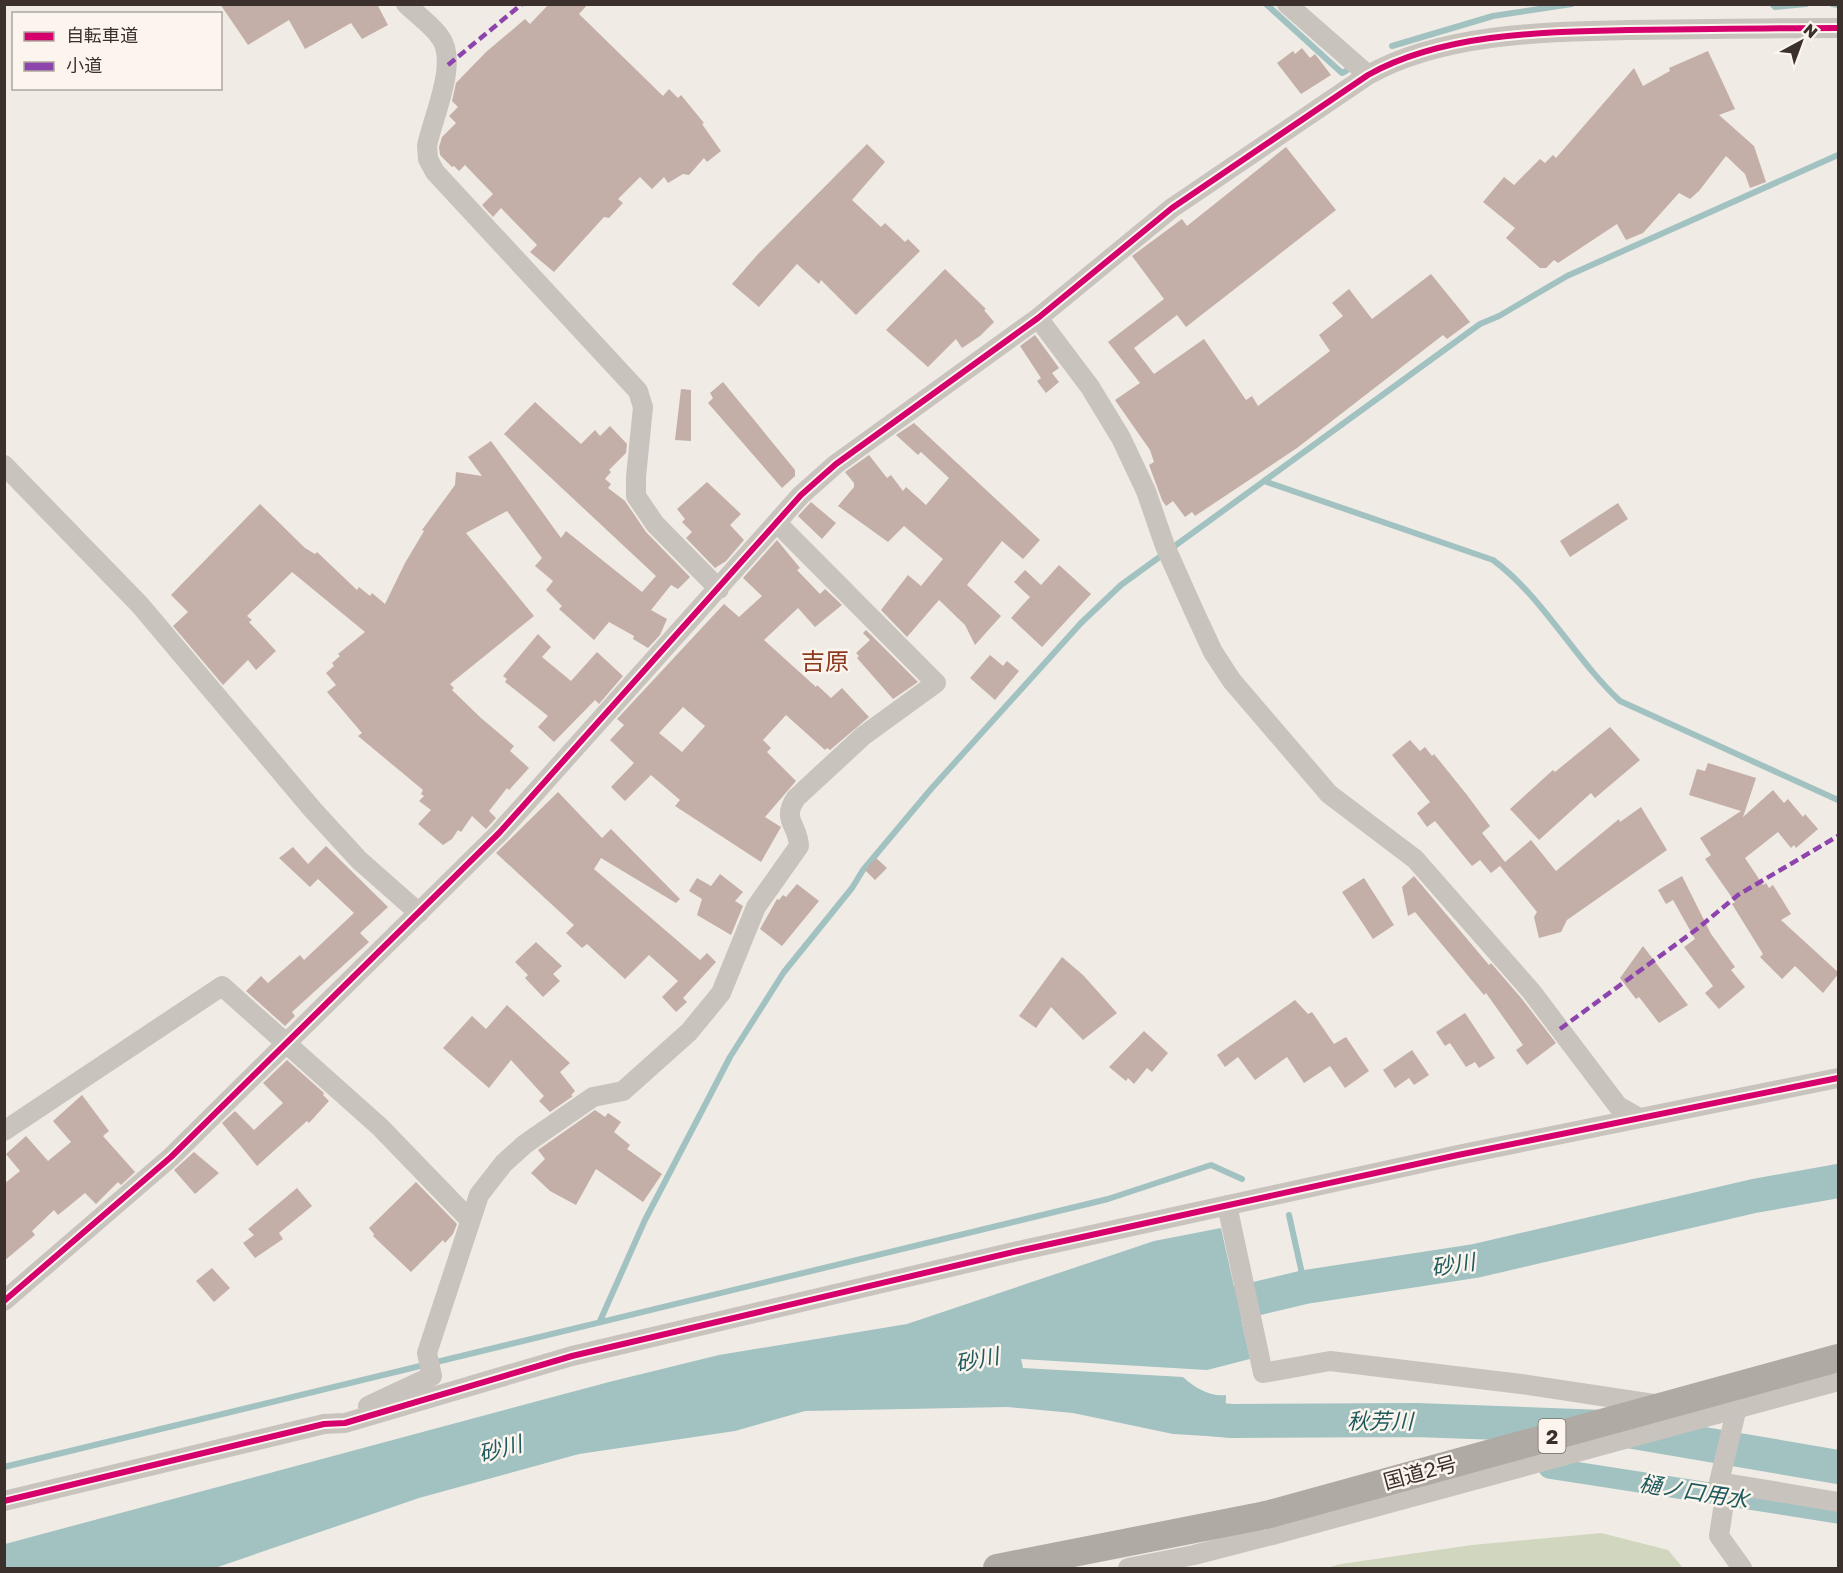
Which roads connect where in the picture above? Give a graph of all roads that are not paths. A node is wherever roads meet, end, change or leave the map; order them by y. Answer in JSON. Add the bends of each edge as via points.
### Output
{"nodes":[{"id":1,"x":406,"y":4,"type":"edge"},
{"id":2,"x":1287,"y":4,"type":"edge"},
{"id":3,"x":1839,"y":28,"type":"edge"},
{"id":4,"x":1368,"y":75,"type":"junction"},
{"id":5,"x":1038,"y":318,"type":"junction"},
{"id":6,"x":4,"y":465,"type":"edge"},
{"id":7,"x":777,"y":523,"type":"junction"},
{"id":8,"x":719,"y":589,"type":"junction"},
{"id":9,"x":419,"y":913,"type":"junction"},
{"id":10,"x":286,"y":1041,"type":"junction"},
{"id":11,"x":1839,"y":1078,"type":"edge"},
{"id":12,"x":1639,"y":1118,"type":"junction"},
{"id":13,"x":4,"y":1131,"type":"edge"},
{"id":14,"x":1227,"y":1205,"type":"junction"},
{"id":15,"x":469,"y":1219,"type":"junction"},
{"id":16,"x":4,"y":1301,"type":"edge"},
{"id":17,"x":1839,"y":1358,"type":"edge"},
{"id":18,"x":1839,"y":1381,"type":"edge"},
{"id":19,"x":1839,"y":1390,"type":"edge"},
{"id":20,"x":1734,"y":1418,"type":"junction"},
{"id":21,"x":345,"y":1422,"type":"junction"},
{"id":22,"x":1724,"y":1489,"type":"junction"},
{"id":23,"x":4,"y":1501,"type":"edge"},
{"id":24,"x":1839,"y":1502,"type":"edge"},
{"id":25,"x":1269,"y":1525,"type":"junction"},
{"id":26,"x":1195,"y":1562,"type":"edge"},
{"id":27,"x":997,"y":1569,"type":"edge"},
{"id":28,"x":1128,"y":1569,"type":"edge"},
{"id":29,"x":1742,"y":1569,"type":"edge"}],
"edges":[{"from":1,"to":8,"type":"street","via":[[440,36],[448,51],[448,65],[427,146],[428,159],[435,172],[638,391],[643,406],[636,496],[655,524]]},
{"from":2,"to":4,"type":"street"},
{"from":3,"to":4,"type":"street","via":[[1515,35],[1417,55]]},
{"from":4,"to":5,"type":"street","via":[[1172,208]]},
{"from":5,"to":7,"type":"street","via":[[836,464]]},
{"from":5,"to":12,"type":"street","via":[[1090,387],[1121,438],[1214,652],[1248,702],[1329,794],[1415,859],[1531,991],[1618,1106]]},
{"from":6,"to":9,"type":"street","via":[[140,605],[351,852]]},
{"from":7,"to":8,"type":"street"},
{"from":7,"to":15,"type":"street","via":[[936,683],[863,736],[796,798],[789,808],[789,818],[799,835],[799,846],[765,890],[721,993],[689,1032],[623,1091],[593,1096],[525,1144],[479,1195]]},
{"from":8,"to":9,"type":"street","via":[[499,833]]},
{"from":9,"to":10,"type":"street"},
{"from":10,"to":13,"type":"street","via":[[222,986]]},
{"from":10,"to":15,"type":"street","via":[[380,1127]]},
{"from":10,"to":16,"type":"street","via":[[171,1157]]},
{"from":11,"to":12,"type":"street"},
{"from":12,"to":14,"type":"street"},
{"from":14,"to":20,"type":"street","via":[[1263,1373],[1330,1361],[1521,1384]]},
{"from":14,"to":21,"type":"street","via":[[572,1356]]},
{"from":15,"to":21,"type":"street","via":[[429,1362],[432,1376],[357,1411]]},
{"from":17,"to":25,"type":"highway","name":"国道2号","number":"2","bridge":true},
{"from":18,"to":25,"type":"street","bridge":true},
{"from":19,"to":20,"type":"street"},
{"from":20,"to":22,"type":"street"},
{"from":21,"to":23,"type":"street"},
{"from":22,"to":24,"type":"street"},
{"from":22,"to":29,"type":"street","via":[[1719,1536]]},
{"from":25,"to":26,"type":"street"},
{"from":25,"to":27,"type":"highway","name":"国道2号","number":"2"},
{"from":26,"to":28,"type":"street"}]}
